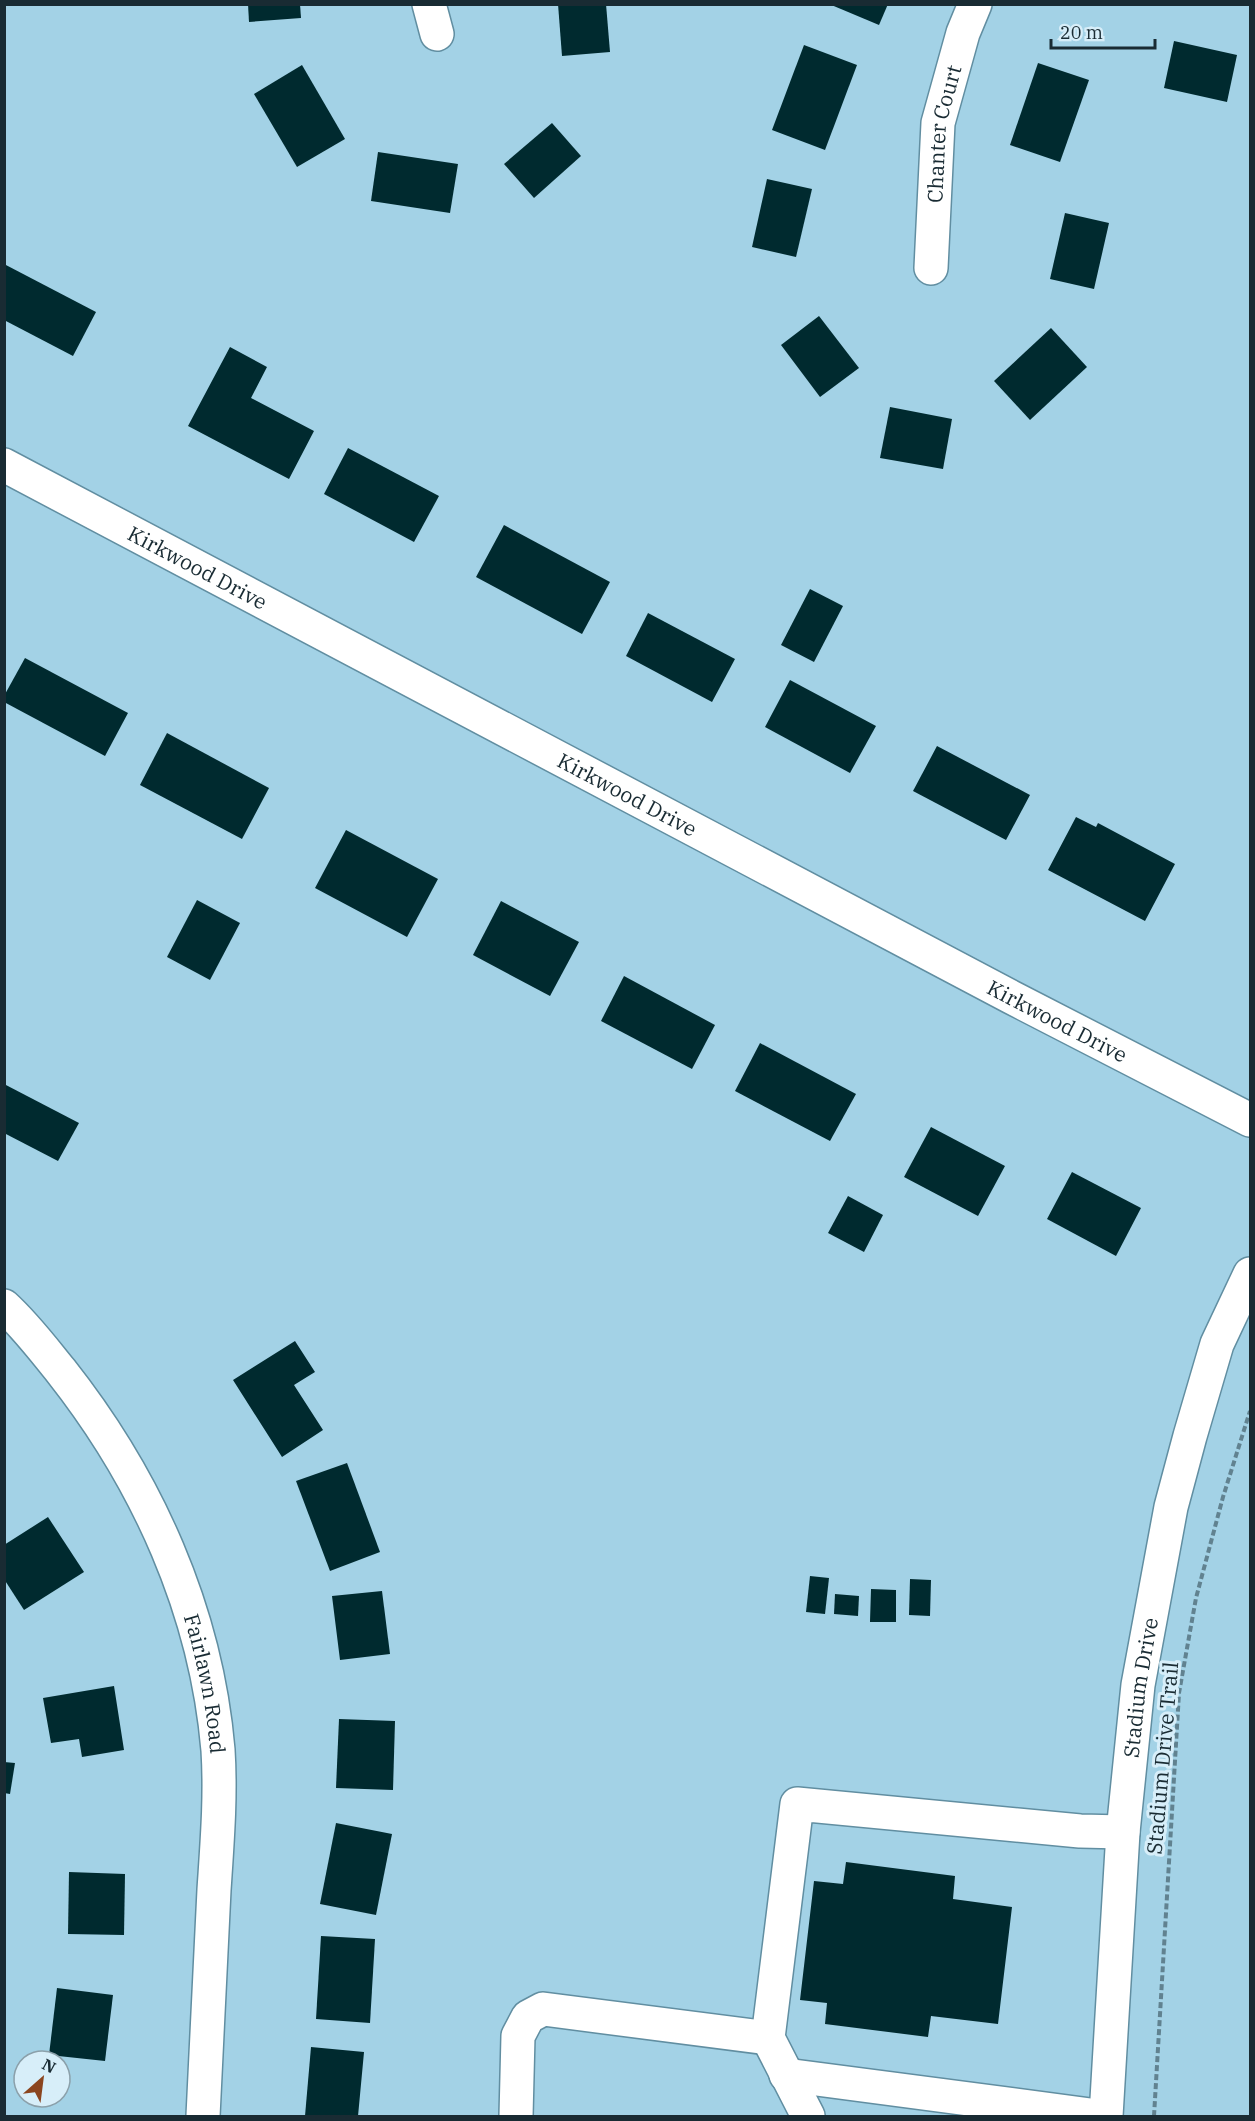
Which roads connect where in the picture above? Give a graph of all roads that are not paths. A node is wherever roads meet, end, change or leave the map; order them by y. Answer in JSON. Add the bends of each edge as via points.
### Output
{"nodes":[{"id":1,"x":975,"y":4,"type":"edge"},
{"id":2,"x":931,"y":268,"type":"dead end"},
{"id":3,"x":4,"y":465,"type":"edge"},
{"id":4,"x":1251,"y":1120,"type":"edge"},
{"id":5,"x":1251,"y":1274,"type":"edge"},
{"id":6,"x":4,"y":1306,"type":"edge"},
{"id":7,"x":1124,"y":1832,"type":"junction"},
{"id":8,"x":768,"y":2038,"type":"junction"},
{"id":9,"x":786,"y":2075,"type":"junction"},
{"id":10,"x":203,"y":2116,"type":"edge"},
{"id":11,"x":516,"y":2116,"type":"edge"},
{"id":12,"x":808,"y":2116,"type":"edge"},
{"id":13,"x":1098,"y":2116,"type":"edge"},
{"id":14,"x":1106,"y":2116,"type":"edge"}],
"edges":[{"from":1,"to":2,"type":"street","name":"Chanter Court","via":[[938,123]]},
{"from":3,"to":4,"type":"street","name":"Kirkwood Drive"},
{"from":5,"to":7,"type":"street","name":"Stadium Drive","via":[[1217,1344],[1171,1507],[1138,1685]]},
{"from":6,"to":10,"type":"street","name":"Fairlawn Road","via":[[21,1321],[88,1406],[115,1447],[159,1526],[187,1599],[206,1668],[214,1710],[219,1794]]},
{"from":7,"to":8,"type":"street","via":[[796,1804]]},
{"from":7,"to":14,"type":"street","name":"Stadium Drive"},
{"from":8,"to":9,"type":"street"},
{"from":8,"to":11,"type":"street","via":[[543,2009],[528,2016],[518,2036]]},
{"from":9,"to":12,"type":"street"},
{"from":9,"to":13,"type":"street"}]}
